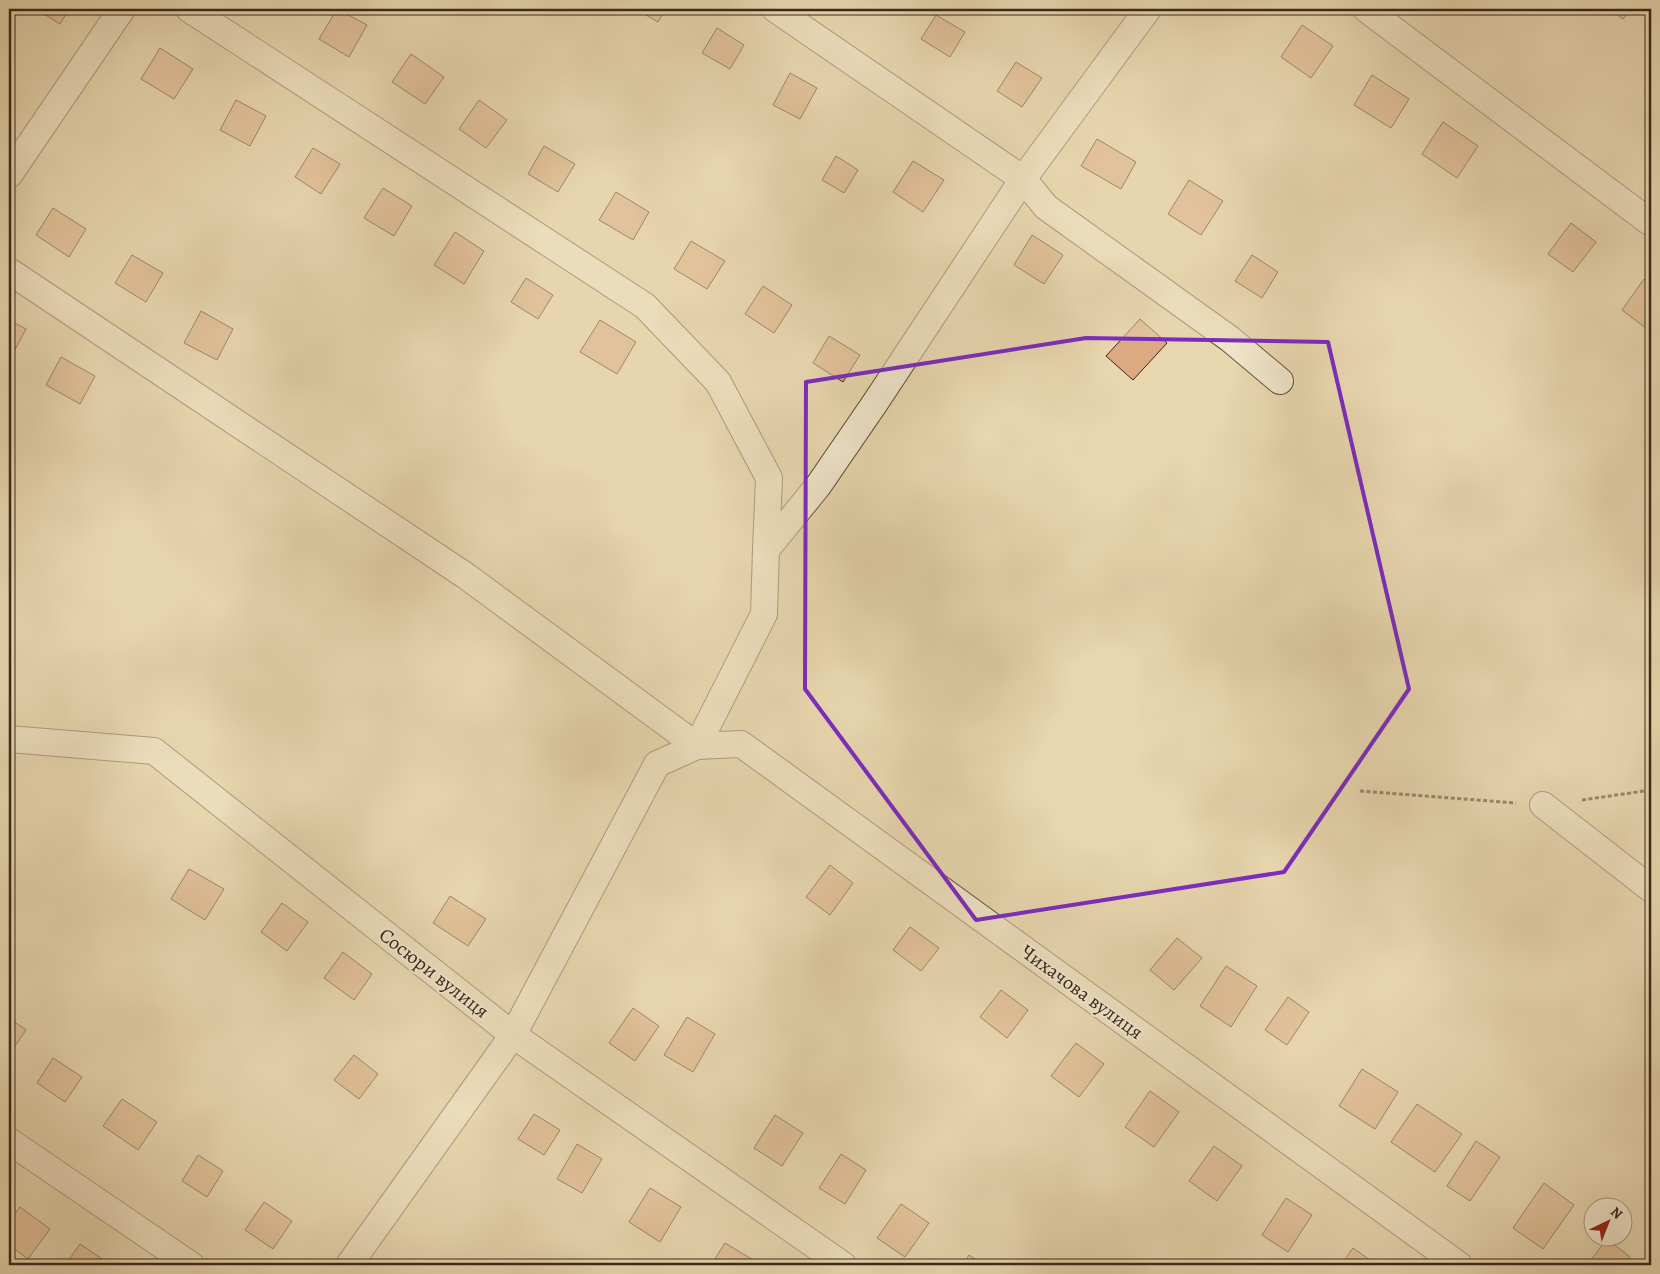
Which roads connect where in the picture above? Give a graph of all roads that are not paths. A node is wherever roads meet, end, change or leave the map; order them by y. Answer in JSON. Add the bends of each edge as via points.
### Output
{"nodes":[{"id":1,"x":122,"y":9,"type":"edge"},
{"id":2,"x":190,"y":9,"type":"edge"},
{"id":3,"x":775,"y":9,"type":"edge"},
{"id":4,"x":1148,"y":9,"type":"edge"},
{"id":5,"x":1366,"y":9,"type":"edge"},
{"id":6,"x":9,"y":175,"type":"edge"},
{"id":7,"x":1023,"y":179,"type":"junction"},
{"id":8,"x":1651,"y":223,"type":"edge"},
{"id":9,"x":9,"y":270,"type":"edge"},
{"id":10,"x":1280,"y":381,"type":"dead end"},
{"id":11,"x":766,"y":550,"type":"junction"},
{"id":12,"x":9,"y":739,"type":"edge"},
{"id":13,"x":697,"y":746,"type":"junction"},
{"id":14,"x":1543,"y":805,"type":"road end"},
{"id":15,"x":1651,"y":889,"type":"edge"},
{"id":16,"x":513,"y":1035,"type":"junction"},
{"id":17,"x":9,"y":1141,"type":"edge"},
{"id":18,"x":191,"y":1265,"type":"edge"},
{"id":19,"x":349,"y":1265,"type":"edge"},
{"id":20,"x":843,"y":1265,"type":"edge"},
{"id":21,"x":1459,"y":1265,"type":"edge"}],
"edges":[{"from":1,"to":6,"type":"street"},
{"from":2,"to":11,"type":"street","via":[[645,306],[718,382],[769,478]]},
{"from":3,"to":7,"type":"street"},
{"from":4,"to":7,"type":"street"},
{"from":5,"to":8,"type":"street"},
{"from":7,"to":10,"type":"street","via":[[1046,206],[1230,339]]},
{"from":7,"to":11,"type":"street","via":[[818,486]]},
{"from":9,"to":13,"type":"street","via":[[466,576]]},
{"from":11,"to":13,"type":"street","via":[[764,614]]},
{"from":12,"to":16,"type":"street","name":"Сосюри вулиця","via":[[154,751]]},
{"from":13,"to":16,"type":"street","via":[[657,764]]},
{"from":13,"to":21,"type":"street","name":"Чихачова вулиця","via":[[741,744]]},
{"from":14,"to":15,"type":"street"},
{"from":16,"to":19,"type":"street"},
{"from":16,"to":20,"type":"street","name":"Сосюри вулиця"},
{"from":17,"to":18,"type":"street"}]}
